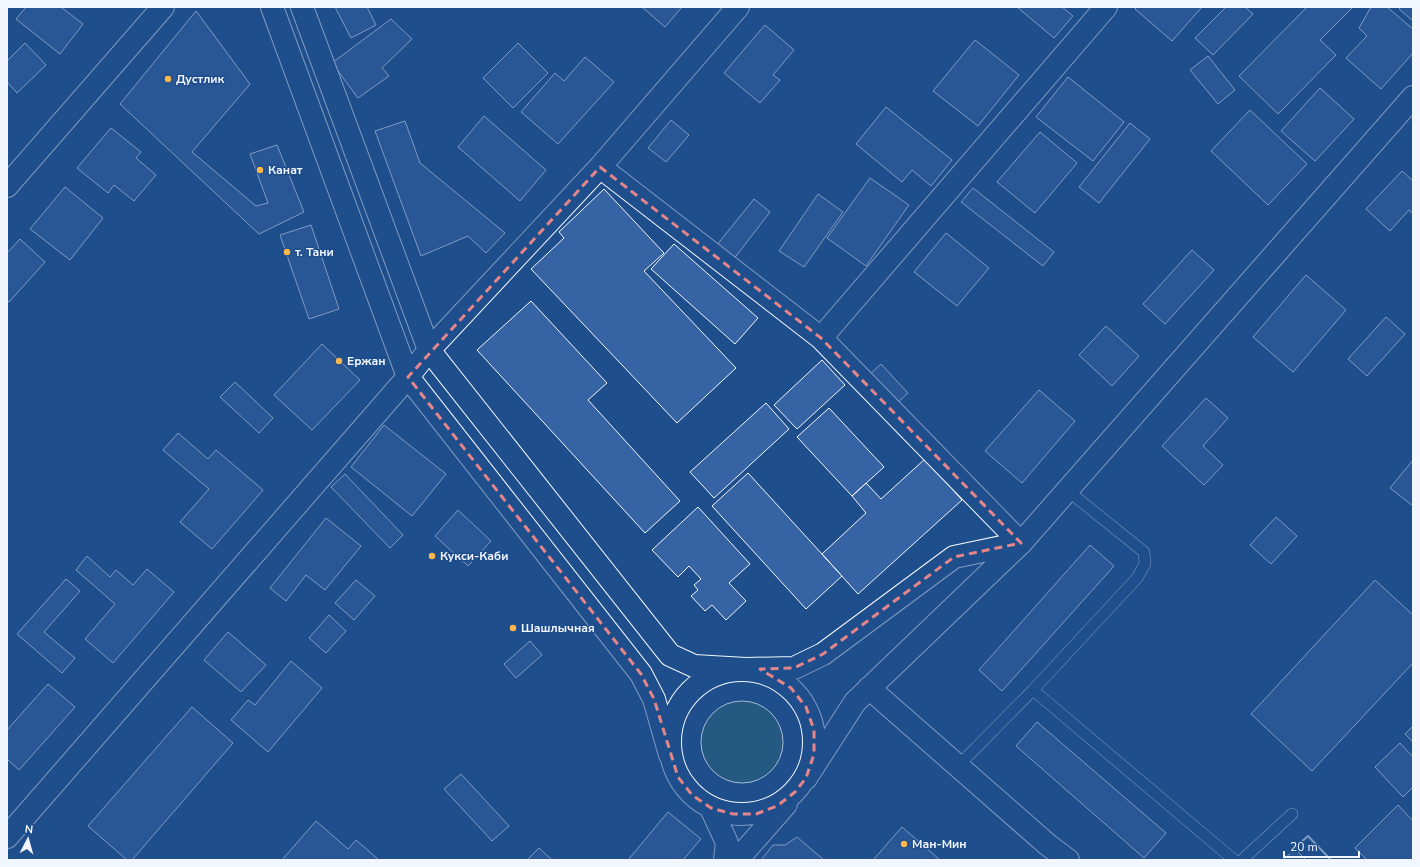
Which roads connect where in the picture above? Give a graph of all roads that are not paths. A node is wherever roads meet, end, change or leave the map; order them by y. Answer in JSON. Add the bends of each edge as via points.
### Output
{"nodes":[{"id":1,"x":163,"y":7,"type":"edge"},
{"id":2,"x":272,"y":7,"type":"edge"},
{"id":3,"x":302,"y":7,"type":"edge"},
{"id":4,"x":738,"y":7,"type":"edge"},
{"id":5,"x":1106,"y":7,"type":"edge"},
{"id":6,"x":1413,"y":97,"type":"edge"},
{"id":7,"x":600,"y":167,"type":"junction"},
{"id":8,"x":7,"y":186,"type":"edge"},
{"id":9,"x":822,"y":338,"type":"junction"},
{"id":10,"x":429,"y":350,"type":"junction"},
{"id":11,"x":408,"y":377,"type":"junction"},
{"id":12,"x":1068,"y":490,"type":"junction"},
{"id":13,"x":1021,"y":543,"type":"junction"},
{"id":14,"x":746,"y":669,"type":"junction"},
{"id":15,"x":869,"y":688,"type":"junction"},
{"id":16,"x":1033,"y":690,"type":"junction"},
{"id":17,"x":670,"y":755,"type":"junction"},
{"id":18,"x":958,"y":766,"type":"junction"},
{"id":19,"x":801,"y":785,"type":"junction"},
{"id":20,"x":711,"y":808,"type":"junction"},
{"id":21,"x":1292,"y":814,"type":"dead end"},
{"id":22,"x":7,"y":838,"type":"edge"},
{"id":23,"x":725,"y":860,"type":"edge"},
{"id":24,"x":737,"y":860,"type":"edge"},
{"id":25,"x":1068,"y":860,"type":"edge"},
{"id":26,"x":1234,"y":860,"type":"edge"},
{"id":27,"x":1242,"y":860,"type":"edge"}],
"edges":[{"from":1,"to":8,"type":"street"},
{"from":2,"to":11,"type":"street"},
{"from":3,"to":10,"type":"street"},
{"from":4,"to":7,"type":"street"},
{"from":5,"to":9,"type":"street"},
{"from":6,"to":12,"type":"street"},
{"from":7,"to":9,"type":"street"},
{"from":7,"to":10,"type":"street"},
{"from":9,"to":13,"type":"street"},
{"from":10,"to":11,"type":"street"},
{"from":10,"to":14,"type":"street","via":[[670,655],[694,666]]},
{"from":11,"to":17,"type":"street","via":[[641,674],[654,699]]},
{"from":11,"to":22,"type":"street"},
{"from":12,"to":13,"type":"street"},
{"from":12,"to":16,"type":"lane","via":[[1144,552],[1145,564],[1137,578]]},
{"from":13,"to":14,"type":"street","via":[[954,557],[823,654],[794,668]]},
{"from":13,"to":15,"type":"street"},
{"from":14,"to":17,"type":"street","via":[[724,672],[704,680],[688,694],[676,712],[670,733]]},
{"from":14,"to":19,"type":"street","via":[[770,675],[791,688],[806,707],[814,730],[814,754]]},
{"from":15,"to":18,"type":"street"},
{"from":15,"to":19,"type":"street","via":[[855,702]]},
{"from":16,"to":18,"type":"lane"},
{"from":16,"to":26,"type":"lane"},
{"from":17,"to":20,"type":"street","via":[[678,777],[687,789]]},
{"from":18,"to":25,"type":"street"},
{"from":19,"to":20,"type":"street","via":[[777,806],[756,814],[733,814]]},
{"from":19,"to":24,"type":"street"},
{"from":20,"to":23,"type":"street","via":[[727,844]]},
{"from":21,"to":27,"type":"lane"}]}
